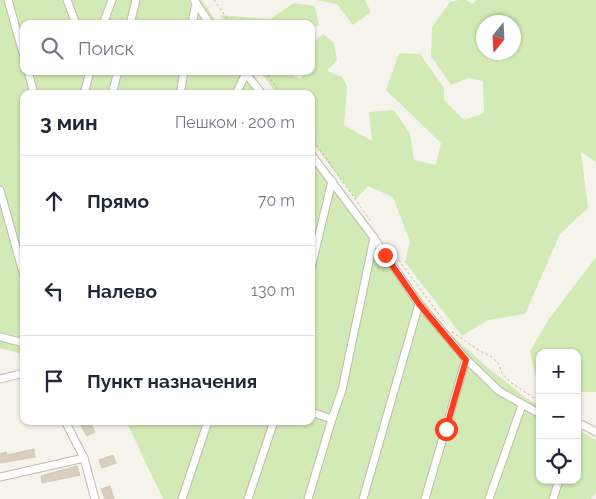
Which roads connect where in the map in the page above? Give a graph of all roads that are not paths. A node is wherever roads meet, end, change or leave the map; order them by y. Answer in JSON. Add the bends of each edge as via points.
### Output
{"nodes":[{"id":1,"x":8,"y":0,"type":"edge"},
{"id":2,"x":67,"y":0,"type":"edge"},
{"id":3,"x":112,"y":0,"type":"edge"},
{"id":4,"x":136,"y":0,"type":"edge"},
{"id":5,"x":195,"y":1,"type":"edge"},
{"id":6,"x":74,"y":20,"type":"edge"},
{"id":7,"x":104,"y":20,"type":"edge"},
{"id":8,"x":131,"y":20,"type":"edge"},
{"id":9,"x":193,"y":20,"type":"edge"},
{"id":10,"x":207,"y":20,"type":"edge"},
{"id":11,"x":20,"y":43,"type":"edge"},
{"id":12,"x":29,"y":75,"type":"edge"},
{"id":13,"x":89,"y":75,"type":"edge"},
{"id":14,"x":117,"y":75,"type":"edge"},
{"id":15,"x":183,"y":75,"type":"edge"},
{"id":16,"x":244,"y":75,"type":"edge"},
{"id":17,"x":247,"y":75,"type":"edge"},
{"id":18,"x":33,"y":90,"type":"edge"},
{"id":19,"x":85,"y":90,"type":"edge"},
{"id":20,"x":113,"y":90,"type":"edge"},
{"id":21,"x":181,"y":90,"type":"edge"},
{"id":22,"x":238,"y":90,"type":"edge"},
{"id":23,"x":259,"y":90,"type":"edge"},
{"id":24,"x":315,"y":159,"type":"edge"},
{"id":25,"x":332,"y":180,"type":"junction"},
{"id":26,"x":0,"y":190,"type":"edge"},
{"id":27,"x":374,"y":238,"type":"junction"},
{"id":28,"x":315,"y":251,"type":"edge"},
{"id":29,"x":20,"y":262,"type":"edge"},
{"id":30,"x":419,"y":304,"type":"junction"},
{"id":31,"x":0,"y":336,"type":"edge"},
{"id":32,"x":20,"y":342,"type":"edge"},
{"id":33,"x":466,"y":360,"type":"junction"},
{"id":34,"x":20,"y":374,"type":"edge"},
{"id":35,"x":0,"y":379,"type":"edge"},
{"id":36,"x":522,"y":405,"type":"junction"},
{"id":37,"x":536,"y":412,"type":"edge"},
{"id":38,"x":315,"y":413,"type":"edge"},
{"id":39,"x":332,"y":419,"type":"junction"},
{"id":40,"x":67,"y":425,"type":"edge"},
{"id":41,"x":207,"y":425,"type":"edge"},
{"id":42,"x":273,"y":425,"type":"edge"},
{"id":43,"x":581,"y":426,"type":"edge"},
{"id":44,"x":596,"y":432,"type":"edge"},
{"id":45,"x":84,"y":458,"type":"junction"},
{"id":46,"x":0,"y":477,"type":"edge"},
{"id":47,"x":557,"y":484,"type":"edge"},
{"id":48,"x":95,"y":499,"type":"edge"},
{"id":49,"x":182,"y":499,"type":"edge"},
{"id":50,"x":248,"y":499,"type":"edge"},
{"id":51,"x":308,"y":499,"type":"edge"},
{"id":52,"x":363,"y":499,"type":"edge"},
{"id":53,"x":425,"y":499,"type":"edge"},
{"id":54,"x":489,"y":499,"type":"edge"},
{"id":55,"x":553,"y":499,"type":"edge"}],
"edges":[{"from":1,"to":11,"type":"street"},
{"from":2,"to":6,"type":"street"},
{"from":3,"to":7,"type":"street"},
{"from":4,"to":8,"type":"street"},
{"from":5,"to":9,"type":"street"},
{"from":5,"to":10,"type":"street"},
{"from":12,"to":18,"type":"street"},
{"from":13,"to":19,"type":"street"},
{"from":14,"to":20,"type":"street"},
{"from":15,"to":21,"type":"street"},
{"from":16,"to":22,"type":"street"},
{"from":17,"to":23,"type":"street"},
{"from":24,"to":25,"type":"street"},
{"from":25,"to":27,"type":"street"},
{"from":25,"to":28,"type":"street"},
{"from":26,"to":29,"type":"street"},
{"from":27,"to":30,"type":"street"},
{"from":27,"to":39,"type":"street","via":[[342,390]]},
{"from":30,"to":33,"type":"street"},
{"from":30,"to":52,"type":"street"},
{"from":31,"to":32,"type":"street"},
{"from":33,"to":36,"type":"street","via":[[499,391]]},
{"from":33,"to":53,"type":"street"},
{"from":34,"to":35,"type":"street"},
{"from":36,"to":37,"type":"street"},
{"from":36,"to":54,"type":"street"},
{"from":38,"to":39,"type":"street"},
{"from":39,"to":51,"type":"street"},
{"from":40,"to":45,"type":"street"},
{"from":41,"to":49,"type":"street"},
{"from":42,"to":50,"type":"street"},
{"from":43,"to":44,"type":"street"},
{"from":45,"to":46,"type":"street"},
{"from":45,"to":48,"type":"street"},
{"from":47,"to":55,"type":"street"}]}
